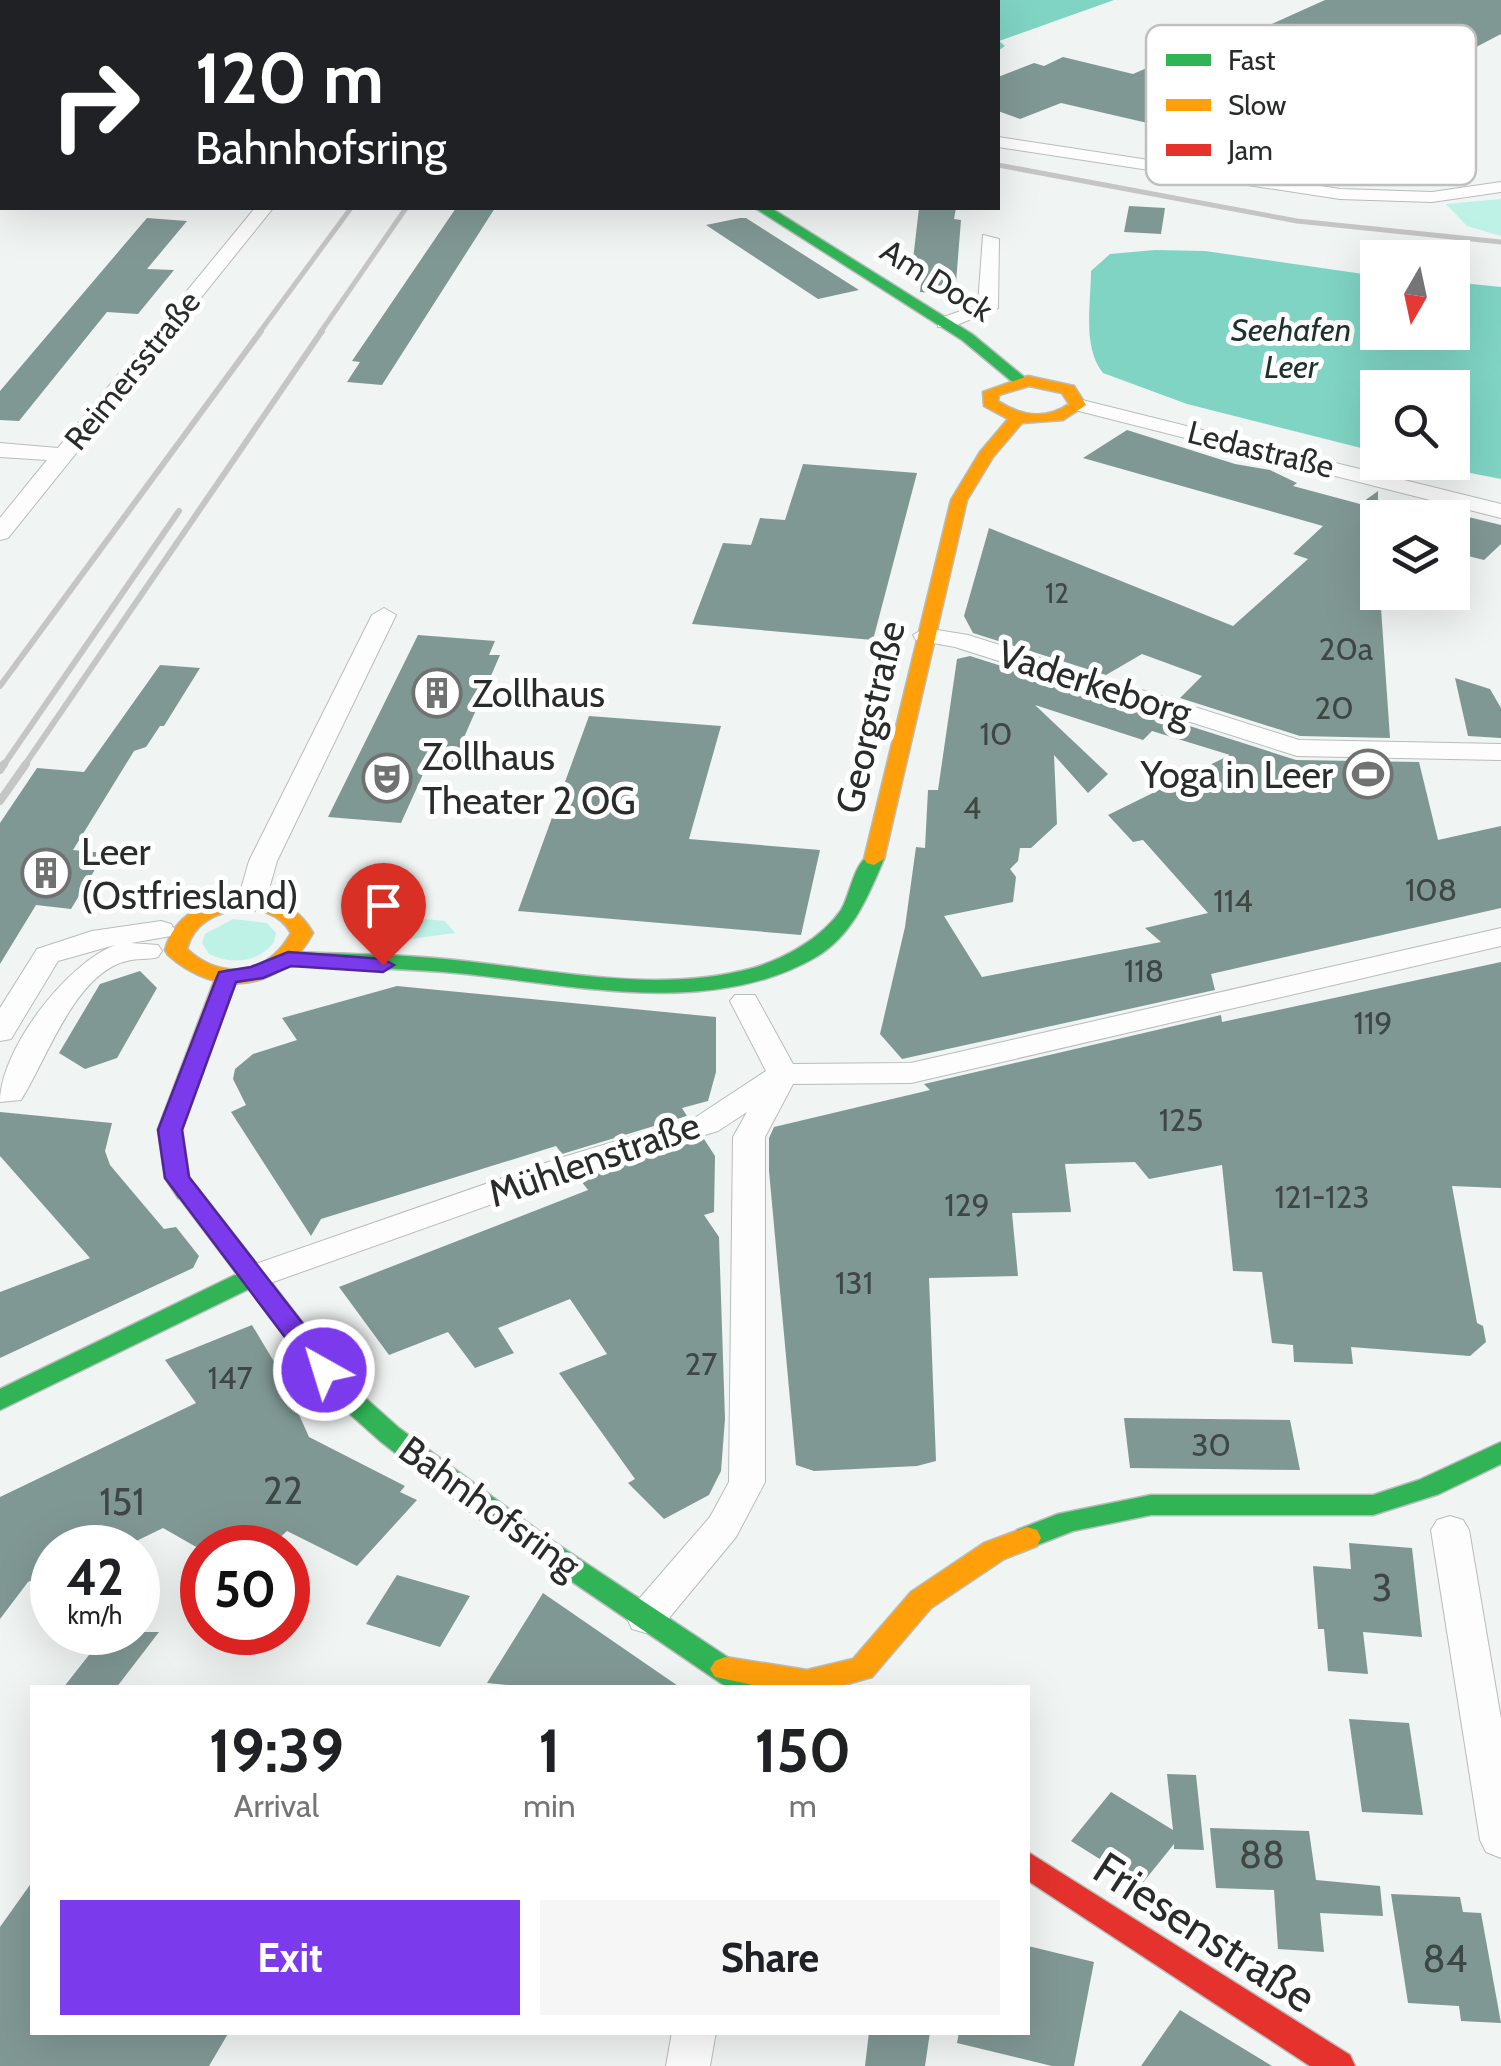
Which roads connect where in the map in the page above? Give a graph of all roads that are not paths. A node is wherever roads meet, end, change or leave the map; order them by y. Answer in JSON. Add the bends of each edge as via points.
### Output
{"nodes":[{"id":1,"x":1000,"y":142,"type":"edge"},
{"id":2,"x":1146,"y":165,"type":"edge"},
{"id":3,"x":1279,"y":185,"type":"edge"},
{"id":4,"x":1501,"y":187,"type":"edge"},
{"id":5,"x":262,"y":210,"type":"edge"},
{"id":6,"x":765,"y":210,"type":"edge"},
{"id":7,"x":990,"y":240,"type":"dead end"},
{"id":8,"x":945,"y":323,"type":"junction"},
{"id":9,"x":1021,"y":382,"type":"junction"},
{"id":10,"x":1078,"y":405,"type":"junction"},
{"id":11,"x":1018,"y":418,"type":"junction"},
{"id":12,"x":0,"y":450,"type":"edge"},
{"id":13,"x":63,"y":455,"type":"junction"},
{"id":14,"x":1501,"y":511,"type":"edge"},
{"id":15,"x":0,"y":533,"type":"edge"},
{"id":16,"x":384,"y":616,"type":"dead end"},
{"id":17,"x":926,"y":635,"type":"junction"},
{"id":18,"x":1501,"y":752,"type":"edge"},
{"id":19,"x":251,"y":903,"type":"junction"},
{"id":20,"x":302,"y":933,"type":"junction"},
{"id":21,"x":1501,"y":937,"type":"edge"},
{"id":22,"x":288,"y":959,"type":"junction"},
{"id":23,"x":426,"y":964,"type":"junction"},
{"id":24,"x":227,"y":976,"type":"junction"},
{"id":25,"x":740,"y":990,"type":"junction"},
{"id":26,"x":0,"y":1032,"type":"edge"},
{"id":27,"x":783,"y":1074,"type":"junction"},
{"id":28,"x":0,"y":1092,"type":"edge"},
{"id":29,"x":250,"y":1278,"type":"junction"},
{"id":30,"x":0,"y":1400,"type":"edge"},
{"id":31,"x":1501,"y":1452,"type":"edge"},
{"id":32,"x":1450,"y":1530,"type":"dead end"},
{"id":33,"x":646,"y":1618,"type":"junction"},
{"id":34,"x":722,"y":1668,"type":"junction"},
{"id":35,"x":862,"y":1678,"type":"edge"},
{"id":36,"x":748,"y":1685,"type":"edge"},
{"id":37,"x":1501,"y":1840,"type":"edge"},
{"id":38,"x":1030,"y":1866,"type":"edge"},
{"id":39,"x":693,"y":2035,"type":"edge"},
{"id":40,"x":688,"y":2066,"type":"edge"},
{"id":41,"x":1338,"y":2066,"type":"edge"}],
"edges":[{"from":1,"to":2,"type":"street"},
{"from":3,"to":4,"type":"street","via":[[1432,197]]},
{"from":5,"to":13,"type":"street","name":"Reimersstraße"},
{"from":6,"to":8,"type":"main road","name":"Am Dock"},
{"from":7,"to":8,"type":"street","via":[[988,308]]},
{"from":8,"to":9,"type":"main road","name":"Am Dock"},
{"from":9,"to":10,"type":"main road","via":[[1062,386]]},
{"from":9,"to":11,"type":"main road","via":[[1000,386],[989,400]]},
{"from":10,"to":11,"type":"main road","via":[[1056,418]]},
{"from":10,"to":14,"type":"street","name":"Ledastraße"},
{"from":11,"to":17,"type":"main road","name":"Georgstraße","via":[[959,500]]},
{"from":12,"to":13,"type":"street"},
{"from":13,"to":15,"type":"street","name":"Reimersstraße"},
{"from":16,"to":19,"type":"street","via":[[263,862]]},
{"from":17,"to":18,"type":"street","name":"Vaderkeborg","via":[[960,640],[1297,748]]},
{"from":17,"to":25,"type":"main road","name":"Georgstraße","via":[[862,902],[808,954]]},
{"from":19,"to":20,"type":"main road","via":[[284,910]]},
{"from":19,"to":24,"type":"main road","via":[[203,913],[176,942],[187,965]]},
{"from":20,"to":22,"type":"main road"},
{"from":20,"to":23,"type":"main road"},
{"from":21,"to":27,"type":"street","via":[[911,1073]]},
{"from":22,"to":23,"type":"main road"},
{"from":22,"to":24,"type":"main road","via":[[255,974]]},
{"from":23,"to":25,"type":"main road"},
{"from":24,"to":29,"type":"main road","name":"Bahnhofsring","via":[[179,1098],[171,1156],[177,1178]]},
{"from":25,"to":27,"type":"street"},
{"from":26,"to":28,"type":"street","via":[[46,955],[92,940],[154,941],[88,970],[10,1093]]},
{"from":27,"to":29,"type":"street","name":"Mühlenstraße","via":[[707,1124]]},
{"from":27,"to":33,"type":"street","via":[[749,1137],[747,1482],[723,1527]]},
{"from":29,"to":30,"type":"main road","name":"Mühlenstraße"},
{"from":29,"to":33,"type":"main road","name":"Bahnhofsring","via":[[343,1394],[373,1421]]},
{"from":31,"to":35,"type":"main road","via":[[1373,1505],[1152,1505],[1068,1521],[994,1552],[921,1600]]},
{"from":32,"to":37,"type":"street"},
{"from":33,"to":34,"type":"main road","name":"Bahnhofsring"},
{"from":34,"to":35,"type":"main road","via":[[808,1682]]},
{"from":34,"to":36,"type":"main road","name":"Bahnhofsring"},
{"from":38,"to":41,"type":"main road","name":"Friesenstraße"},
{"from":39,"to":40,"type":"street"}]}
